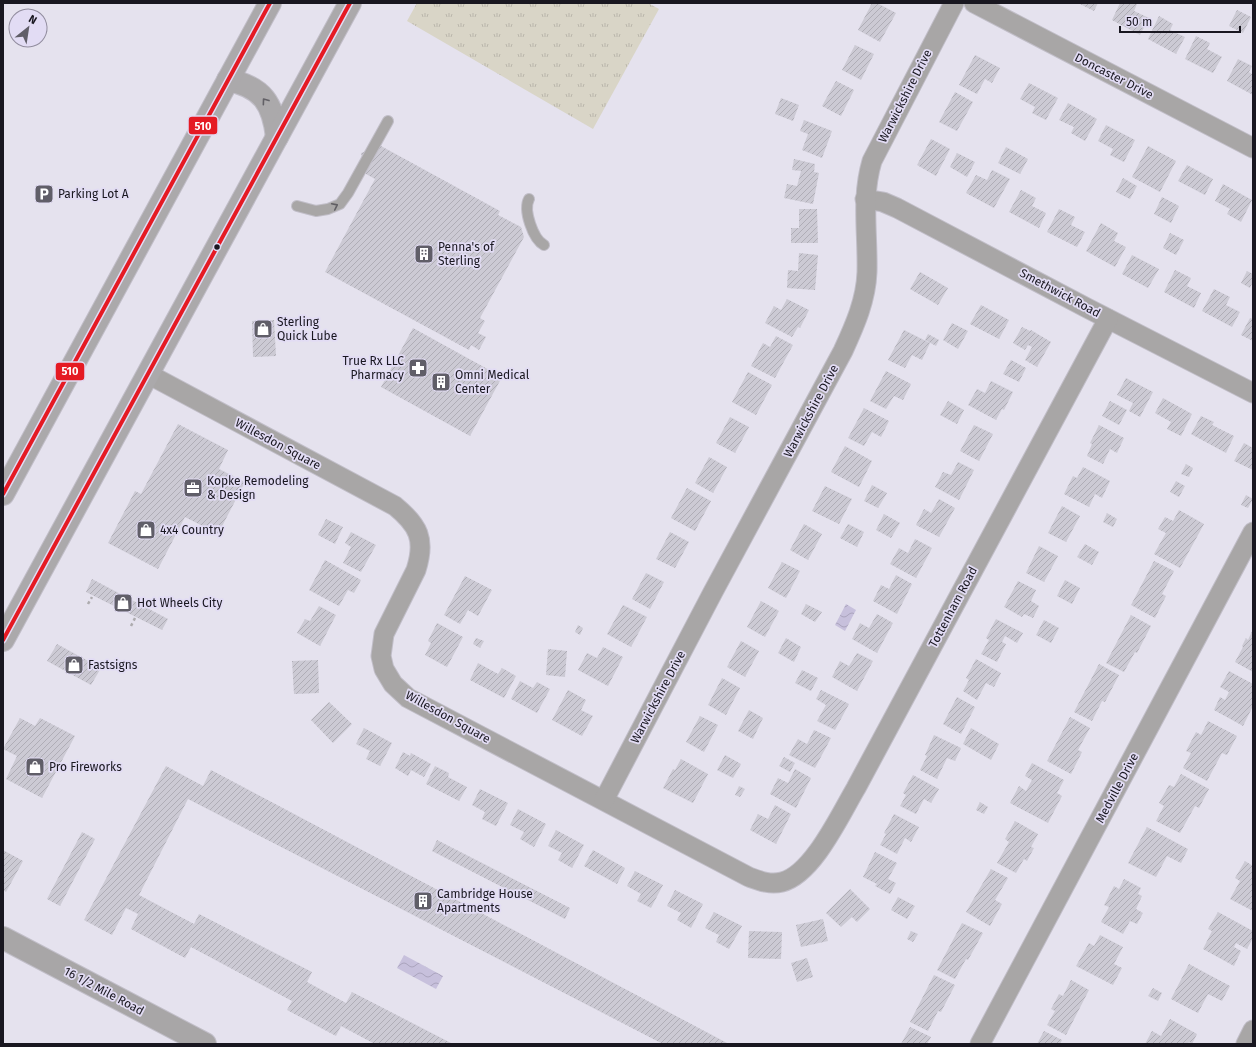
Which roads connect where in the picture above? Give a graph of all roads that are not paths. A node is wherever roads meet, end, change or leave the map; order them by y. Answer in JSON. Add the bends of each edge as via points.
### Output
{"nodes":[{"id":1,"x":270,"y":3,"type":"edge"},
{"id":2,"x":350,"y":3,"type":"edge"},
{"id":3,"x":954,"y":3,"type":"edge"},
{"id":4,"x":974,"y":3,"type":"edge"},
{"id":5,"x":228,"y":80,"type":"junction"},
{"id":6,"x":388,"y":121,"type":"dead end"},
{"id":7,"x":277,"y":137,"type":"junction"},
{"id":8,"x":1253,"y":148,"type":"edge"},
{"id":9,"x":529,"y":199,"type":"dead end"},
{"id":10,"x":865,"y":199,"type":"junction"},
{"id":11,"x":297,"y":206,"type":"dead end"},
{"id":12,"x":544,"y":245,"type":"dead end"},
{"id":13,"x":1108,"y":319,"type":"junction"},
{"id":14,"x":148,"y":374,"type":"junction"},
{"id":15,"x":1253,"y":393,"type":"edge"},
{"id":16,"x":3,"y":494,"type":"edge"},
{"id":17,"x":1253,"y":532,"type":"edge"},
{"id":18,"x":3,"y":640,"type":"edge"},
{"id":19,"x":604,"y":800,"type":"junction"},
{"id":20,"x":783,"y":882,"type":"joint"},
{"id":21,"x":3,"y":938,"type":"edge"},
{"id":22,"x":1253,"y":1030,"type":"edge"},
{"id":23,"x":205,"y":1044,"type":"edge"},
{"id":24,"x":980,"y":1044,"type":"edge"},
{"id":25,"x":1246,"y":1044,"type":"edge"}],
"edges":[{"from":1,"to":5,"type":"main road"},
{"from":2,"to":7,"type":"main road"},
{"from":3,"to":10,"type":"street","name":"Warwickshire Drive","via":[[872,161],[867,177]]},
{"from":4,"to":8,"type":"street","name":"Doncaster Drive"},
{"from":7,"to":5,"type":"main road","one_way":true,"via":[[275,121],[266,101],[250,87]]},
{"from":5,"to":16,"type":"main road"},
{"from":11,"to":6,"type":"lane","one_way":true,"via":[[316,211],[340,204]]},
{"from":7,"to":14,"type":"main road"},
{"from":9,"to":12,"type":"lane","via":[[527,202],[530,224],[540,243]]},
{"from":10,"to":13,"type":"street","name":"Smethwick Road","via":[[897,208]]},
{"from":10,"to":19,"type":"street","name":"Warwickshire Drive","via":[[867,273],[863,302],[855,324]]},
{"from":13,"to":15,"type":"street","name":"Smethwick Road"},
{"from":13,"to":20,"type":"street","name":"Tottenham Road","via":[[832,829],[806,867]]},
{"from":14,"to":18,"type":"main road"},
{"from":14,"to":19,"type":"street","name":"Willesdon Square","via":[[395,506],[408,516],[416,526],[421,548],[416,570],[381,645],[384,669],[393,684],[408,698]]},
{"from":17,"to":24,"type":"street","name":"Medville Drive"},
{"from":19,"to":20,"type":"street","name":"Willesdon Square","via":[[749,877],[769,883]]},
{"from":21,"to":23,"type":"street","name":"16 1/2 Mile Road"},
{"from":22,"to":25,"type":"street"}]}
